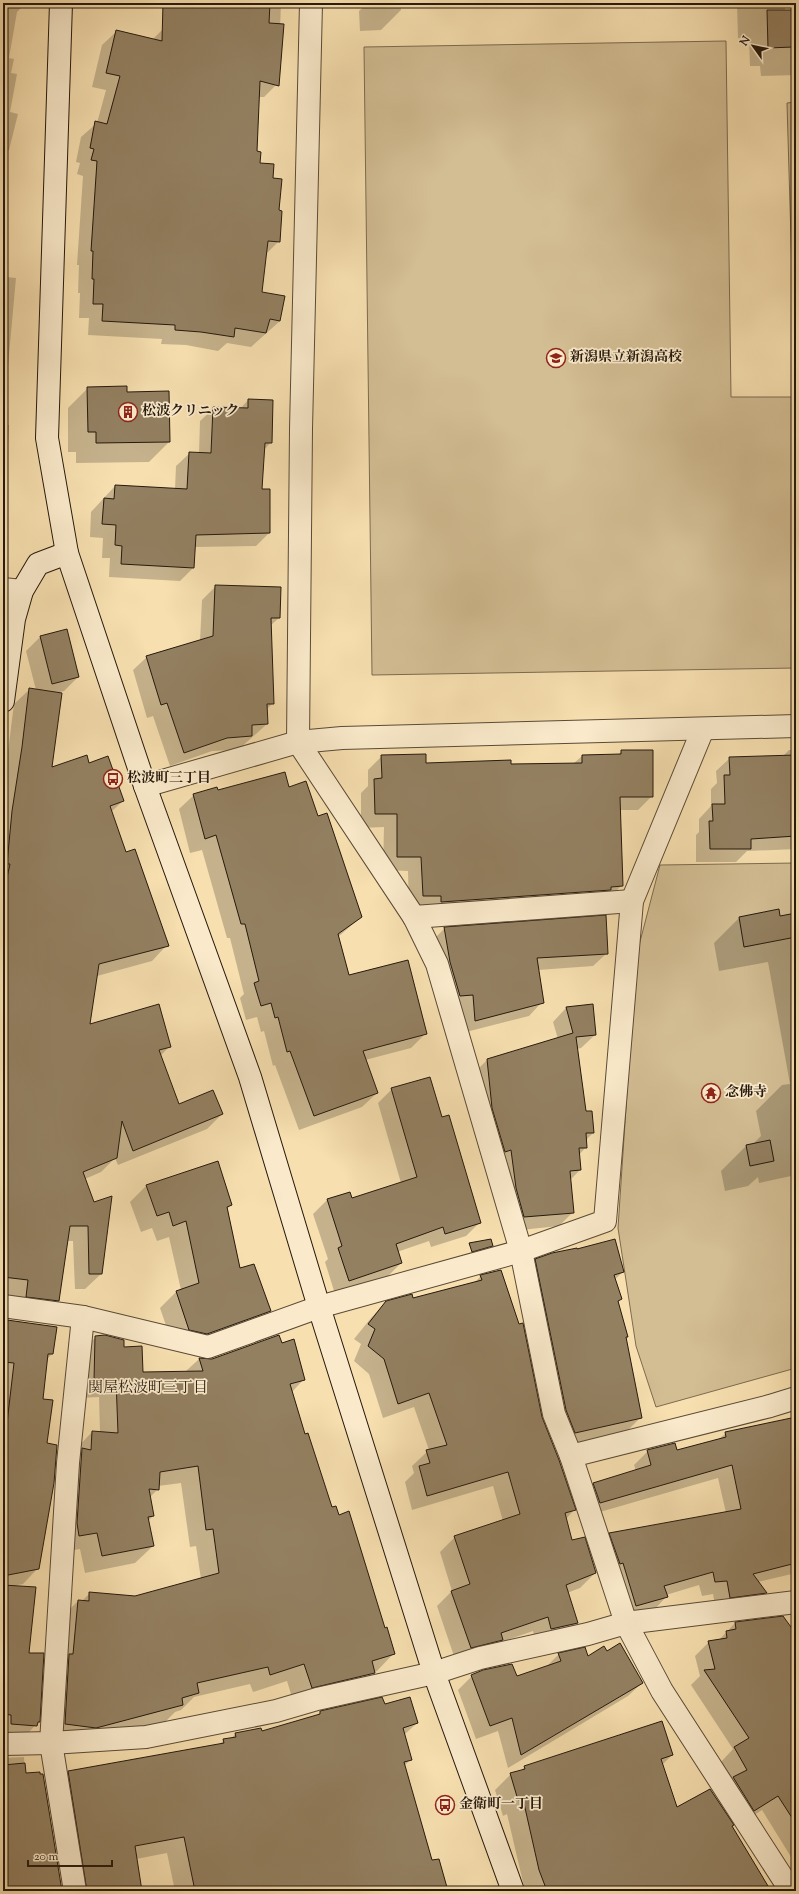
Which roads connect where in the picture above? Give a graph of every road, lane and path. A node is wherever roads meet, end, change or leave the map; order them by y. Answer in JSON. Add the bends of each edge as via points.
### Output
{"nodes":[{"id":1,"x":61,"y":3,"type":"edge"},
{"id":2,"x":311,"y":3,"type":"edge"},
{"id":3,"x":67,"y":553,"type":"junction"},
{"id":4,"x":12,"y":590,"type":"edge"},
{"id":5,"x":3,"y":701,"type":"edge"},
{"id":6,"x":796,"y":726,"type":"edge"},
{"id":7,"x":703,"y":729,"type":"junction"},
{"id":8,"x":298,"y":742,"type":"junction"},
{"id":9,"x":145,"y":786,"type":"junction"},
{"id":10,"x":632,"y":901,"type":"junction"},
{"id":11,"x":414,"y":917,"type":"junction"},
{"id":12,"x":521,"y":1251,"type":"junction"},
{"id":13,"x":3,"y":1306,"type":"edge"},
{"id":14,"x":319,"y":1307,"type":"junction"},
{"id":15,"x":83,"y":1317,"type":"junction"},
{"id":16,"x":796,"y":1398,"type":"edge"},
{"id":17,"x":571,"y":1456,"type":"junction"},
{"id":18,"x":796,"y":1602,"type":"edge"},
{"id":19,"x":626,"y":1623,"type":"junction"},
{"id":20,"x":434,"y":1673,"type":"junction"},
{"id":21,"x":51,"y":1743,"type":"junction"},
{"id":22,"x":3,"y":1744,"type":"edge"},
{"id":23,"x":75,"y":1891,"type":"edge"},
{"id":24,"x":513,"y":1891,"type":"edge"},
{"id":25,"x":792,"y":1891,"type":"edge"}],
"edges":[{"from":1,"to":3,"type":"street","via":[[47,438]]},
{"from":2,"to":8,"type":"street","via":[[301,429]]},
{"from":3,"to":4,"type":"street","via":[[38,564]]},
{"from":3,"to":9,"type":"street"},
{"from":4,"to":5,"type":"street","via":[[14,619]]},
{"from":6,"to":7,"type":"street"},
{"from":7,"to":8,"type":"street","via":[[342,738]]},
{"from":7,"to":10,"type":"street"},
{"from":8,"to":9,"type":"street"},
{"from":8,"to":11,"type":"street"},
{"from":9,"to":14,"type":"street","via":[[250,1077]]},
{"from":10,"to":11,"type":"street"},
{"from":10,"to":12,"type":"street","via":[[605,1221]]},
{"from":11,"to":12,"type":"street","via":[[437,964]]},
{"from":12,"to":14,"type":"street"},
{"from":12,"to":17,"type":"street","via":[[554,1414]]},
{"from":13,"to":15,"type":"street"},
{"from":14,"to":15,"type":"street","via":[[208,1347]]},
{"from":14,"to":20,"type":"street"},
{"from":15,"to":21,"type":"street","via":[[68,1463]]},
{"from":16,"to":17,"type":"street"},
{"from":17,"to":19,"type":"street"},
{"from":18,"to":19,"type":"street"},
{"from":19,"to":20,"type":"street","via":[[480,1658]]},
{"from":19,"to":25,"type":"street","via":[[662,1691]]},
{"from":20,"to":21,"type":"street","via":[[317,1699],[276,1711],[146,1737]]},
{"from":20,"to":24,"type":"street"},
{"from":21,"to":22,"type":"street"},
{"from":21,"to":23,"type":"street"}]}
